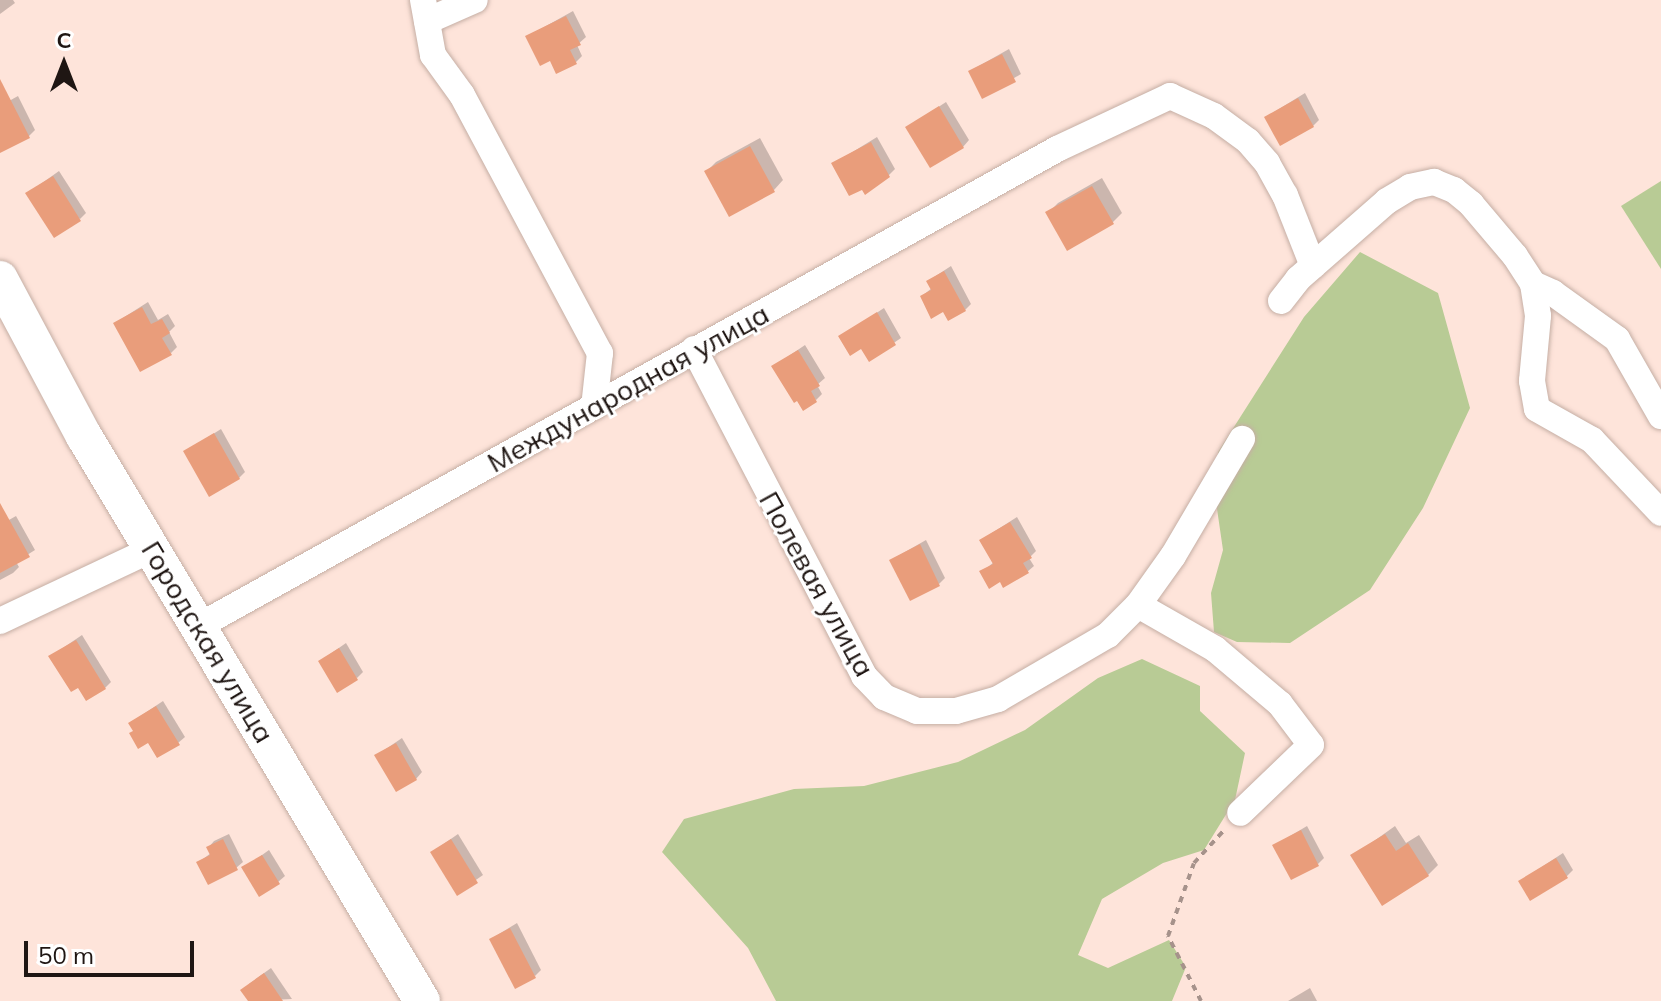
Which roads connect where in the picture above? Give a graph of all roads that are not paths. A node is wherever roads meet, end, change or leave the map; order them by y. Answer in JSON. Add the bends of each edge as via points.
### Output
{"nodes":[{"id":1,"x":475,"y":0,"type":"edge"},
{"id":2,"x":425,"y":10,"type":"edge"},
{"id":3,"x":1313,"y":266,"type":"junction"},
{"id":4,"x":0,"y":279,"type":"edge"},
{"id":5,"x":1533,"y":284,"type":"junction"},
{"id":6,"x":1281,"y":301,"type":"dead end"},
{"id":7,"x":694,"y":349,"type":"junction"},
{"id":8,"x":594,"y":407,"type":"junction"},
{"id":9,"x":1661,"y":416,"type":"edge"},
{"id":10,"x":1242,"y":439,"type":"dead end"},
{"id":11,"x":1661,"y":513,"type":"edge"},
{"id":12,"x":152,"y":549,"type":"junction"},
{"id":13,"x":1138,"y":605,"type":"junction"},
{"id":14,"x":0,"y":621,"type":"edge"},
{"id":15,"x":199,"y":626,"type":"junction"},
{"id":16,"x":1240,"y":813,"type":"road end"},
{"id":17,"x":422,"y":1001,"type":"edge"}],
"edges":[{"from":1,"to":2,"type":"street"},
{"from":2,"to":8,"type":"street","via":[[433,55],[462,95],[600,353]]},
{"from":3,"to":5,"type":"street","via":[[1387,201],[1410,187],[1434,182],[1471,204]]},
{"from":3,"to":6,"type":"street"},
{"from":3,"to":7,"type":"street","name":"Международная улица","via":[[1267,163],[1248,141],[1170,96],[1057,149]]},
{"from":4,"to":12,"type":"main road","name":"Городская улица"},
{"from":5,"to":9,"type":"street","via":[[1617,339]]},
{"from":5,"to":11,"type":"street","via":[[1538,316],[1532,381],[1537,409],[1592,440]]},
{"from":7,"to":8,"type":"street","name":"Международная улица"},
{"from":7,"to":13,"type":"street","name":"Полевая улица","via":[[864,676],[884,697],[917,711],[956,711],[998,699],[1108,635]]},
{"from":8,"to":15,"type":"street","name":"Международная улица"},
{"from":10,"to":13,"type":"street","name":"Полевая улица"},
{"from":12,"to":14,"type":"street"},
{"from":12,"to":15,"type":"main road","name":"Городская улица"},
{"from":13,"to":16,"type":"street","via":[[1215,649],[1280,704],[1311,745]]},
{"from":15,"to":17,"type":"main road","name":"Городская улица"}]}
